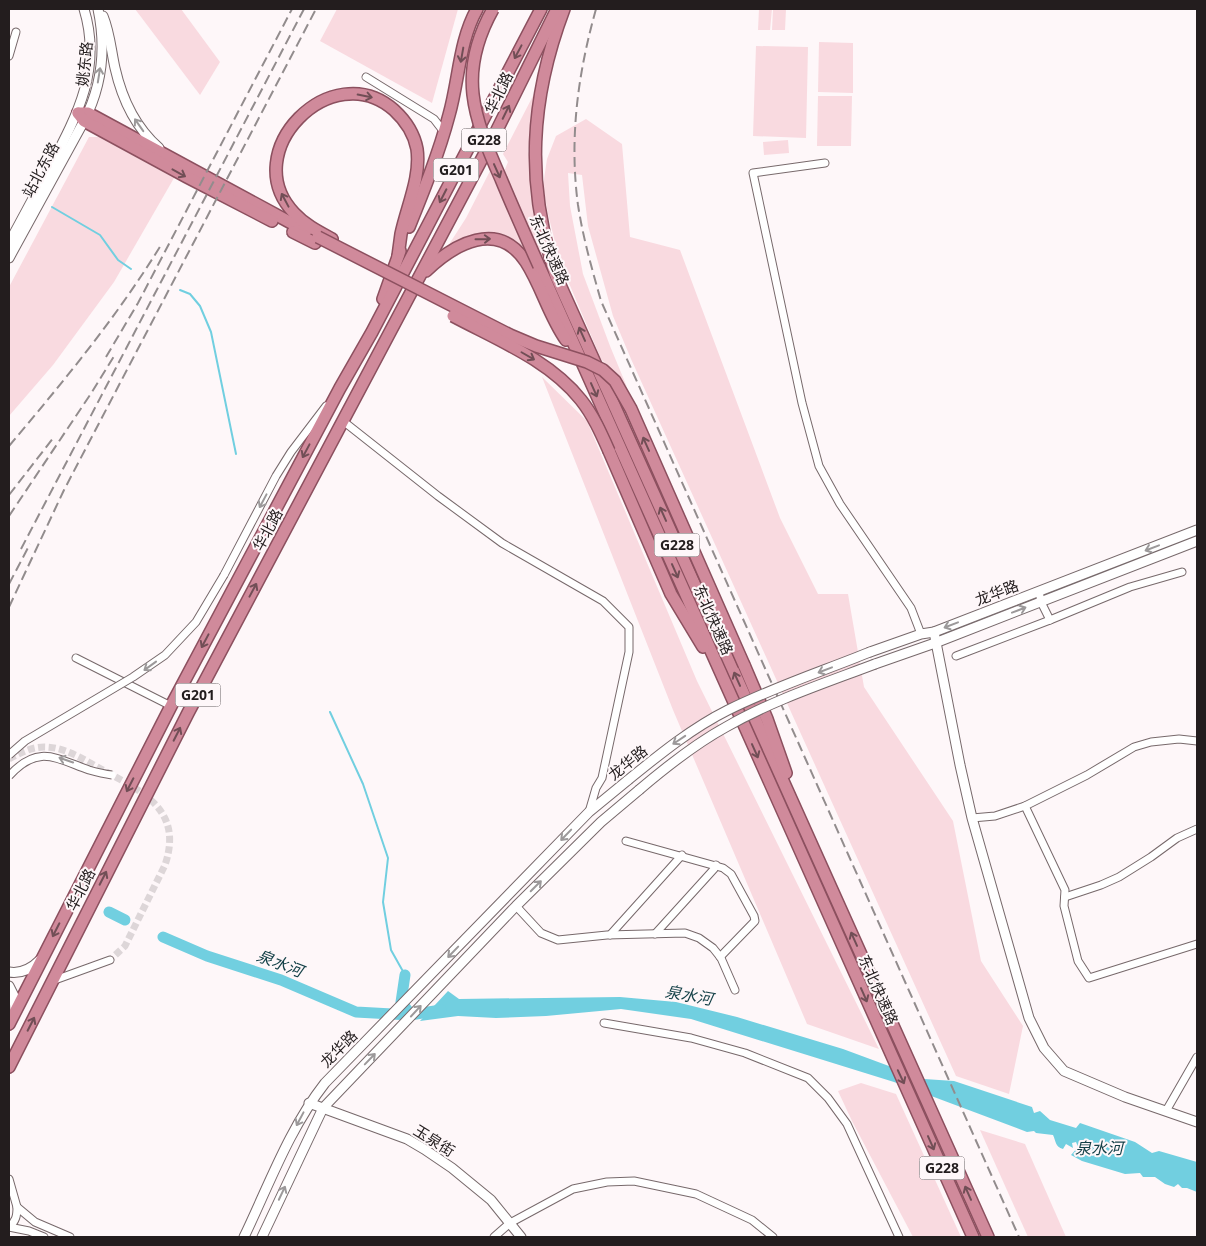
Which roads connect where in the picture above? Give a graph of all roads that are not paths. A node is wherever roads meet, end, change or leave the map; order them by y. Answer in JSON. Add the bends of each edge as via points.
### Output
{"nodes":[{"id":1,"x":84,"y":9,"type":"edge"},
{"id":2,"x":99,"y":9,"type":"edge"},
{"id":3,"x":477,"y":9,"type":"edge"},
{"id":4,"x":493,"y":9,"type":"edge"},
{"id":5,"x":541,"y":9,"type":"edge"},
{"id":6,"x":557,"y":9,"type":"edge"},
{"id":7,"x":564,"y":9,"type":"edge"},
{"id":8,"x":16,"y":32,"type":"dead end"},
{"id":9,"x":9,"y":56,"type":"edge"},
{"id":10,"x":366,"y":77,"type":"dead end"},
{"id":11,"x":83,"y":116,"type":"junction"},
{"id":12,"x":444,"y":132,"type":"junction"},
{"id":13,"x":173,"y":159,"type":"junction"},
{"id":14,"x":825,"y":162,"type":"dead end"},
{"id":15,"x":318,"y":237,"type":"junction"},
{"id":16,"x":9,"y":243,"type":"edge"},
{"id":17,"x":9,"y":256,"type":"edge"},
{"id":18,"x":398,"y":256,"type":"junction"},
{"id":19,"x":415,"y":284,"type":"junction"},
{"id":20,"x":372,"y":332,"type":"junction"},
{"id":21,"x":581,"y":360,"type":"junction"},
{"id":22,"x":340,"y":388,"type":"junction"},
{"id":23,"x":344,"y":421,"type":"junction"},
{"id":24,"x":1197,"y":530,"type":"edge"},
{"id":25,"x":1197,"y":541,"type":"edge"},
{"id":26,"x":1182,"y":572,"type":"dead end"},
{"id":27,"x":1039,"y":592,"type":"junction"},
{"id":28,"x":1041,"y":602,"type":"junction"},
{"id":29,"x":1050,"y":620,"type":"junction"},
{"id":30,"x":934,"y":632,"type":"junction"},
{"id":31,"x":921,"y":634,"type":"junction"},
{"id":32,"x":935,"y":643,"type":"junction"},
{"id":33,"x":956,"y":656,"type":"dead end"},
{"id":34,"x":76,"y":658,"type":"dead end"},
{"id":35,"x":724,"y":682,"type":"junction"},
{"id":36,"x":171,"y":706,"type":"junction"},
{"id":37,"x":1197,"y":741,"type":"edge"},
{"id":38,"x":9,"y":755,"type":"edge"},
{"id":39,"x":112,"y":775,"type":"dead end"},
{"id":40,"x":9,"y":776,"type":"edge"},
{"id":41,"x":1025,"y":806,"type":"junction"},
{"id":42,"x":589,"y":812,"type":"junction"},
{"id":43,"x":797,"y":813,"type":"junction"},
{"id":44,"x":972,"y":818,"type":"junction"},
{"id":45,"x":1197,"y":829,"type":"edge"},
{"id":46,"x":626,"y":841,"type":"dead end"},
{"id":47,"x":682,"y":855,"type":"junction"},
{"id":48,"x":716,"y":865,"type":"junction"},
{"id":49,"x":1065,"y":897,"type":"junction"},
{"id":50,"x":516,"y":906,"type":"junction"},
{"id":51,"x":655,"y":934,"type":"junction"},
{"id":52,"x":610,"y":935,"type":"junction"},
{"id":53,"x":1197,"y":944,"type":"edge"},
{"id":54,"x":720,"y":956,"type":"junction"},
{"id":55,"x":42,"y":958,"type":"junction"},
{"id":56,"x":110,"y":960,"type":"tunnel mouth"},
{"id":57,"x":9,"y":972,"type":"edge"},
{"id":58,"x":52,"y":981,"type":"junction"},
{"id":59,"x":9,"y":986,"type":"edge"},
{"id":60,"x":736,"y":990,"type":"dead end"},
{"id":61,"x":15,"y":1012,"type":"junction"},
{"id":62,"x":604,"y":1023,"type":"dead end"},
{"id":63,"x":9,"y":1024,"type":"edge"},
{"id":64,"x":1197,"y":1057,"type":"edge"},
{"id":65,"x":9,"y":1067,"type":"edge"},
{"id":66,"x":309,"y":1103,"type":"junction"},
{"id":67,"x":323,"y":1108,"type":"junction"},
{"id":68,"x":1166,"y":1111,"type":"junction"},
{"id":69,"x":1197,"y":1122,"type":"edge"},
{"id":70,"x":9,"y":1179,"type":"edge"},
{"id":71,"x":17,"y":1207,"type":"junction"},
{"id":72,"x":510,"y":1223,"type":"junction"},
{"id":73,"x":9,"y":1227,"type":"edge"},
{"id":74,"x":44,"y":1237,"type":"edge"},
{"id":75,"x":70,"y":1237,"type":"edge"},
{"id":76,"x":244,"y":1237,"type":"edge"},
{"id":77,"x":262,"y":1237,"type":"edge"},
{"id":78,"x":494,"y":1237,"type":"edge"},
{"id":79,"x":521,"y":1237,"type":"edge"},
{"id":80,"x":773,"y":1237,"type":"edge"},
{"id":81,"x":899,"y":1237,"type":"edge"},
{"id":82,"x":973,"y":1237,"type":"edge"},
{"id":83,"x":988,"y":1237,"type":"edge"}],
"edges":[{"from":1,"to":11,"type":"street","name":"姚东路","via":[[92,52]]},
{"from":11,"to":2,"type":"street","name":"姚东路","one_way":true,"via":[[94,99],[98,83],[102,53]]},
{"from":13,"to":2,"type":"street","one_way":true,"via":[[153,143],[128,109]]},
{"from":3,"to":12,"type":"highway","one_way":true,"via":[[463,46]]},
{"from":4,"to":21,"type":"highway","name":"东北快速路","number":"G228","one_way":true,"bridge":true,"via":[[474,54],[471,87],[476,117]]},
{"from":5,"to":20,"type":"highway","name":"华北路","number":"G201","one_way":true},
{"from":19,"to":6,"type":"highway","name":"华北路","number":"G201","one_way":true},
{"from":43,"to":7,"type":"highway","name":"东北快速路","number":"G228","one_way":true,"via":[[562,290],[549,252],[538,202],[536,131],[541,87]]},
{"from":8,"to":9,"type":"street"},
{"from":10,"to":12,"type":"street","via":[[434,119]]},
{"from":11,"to":13,"type":"highway"},
{"from":11,"to":15,"type":"highway","one_way":true,"via":[[187,177]]},
{"from":11,"to":16,"type":"street","name":"站北东路"},
{"from":11,"to":17,"type":"street","name":"站北东路"},
{"from":12,"to":18,"type":"highway"},
{"from":13,"to":15,"type":"highway"},
{"from":14,"to":31,"type":"street","via":[[753,173],[802,403],[819,466],[840,504],[911,608]]},
{"from":15,"to":18,"type":"highway","one_way":true,"via":[[282,196],[277,171],[280,146],[298,117],[326,99],[350,94],[372,97],[406,122],[417,150],[416,174]]},
{"from":15,"to":35,"type":"highway","one_way":true,"bridge":true,"via":[[544,366],[582,401],[609,451],[671,594]]},
{"from":43,"to":15,"type":"highway","one_way":true,"bridge":true,"via":[[775,738],[629,404],[615,381],[595,366],[510,335]]},
{"from":18,"to":20,"type":"highway"},
{"from":19,"to":21,"type":"highway","one_way":true,"via":[[434,262],[459,245],[477,239],[503,242],[518,252],[526,264],[555,324]]},
{"from":19,"to":23,"type":"highway","name":"华北路","number":"G201"},
{"from":20,"to":22,"type":"highway","name":"华北路","number":"G201"},
{"from":21,"to":35,"type":"highway","name":"东北快速路","number":"G228","one_way":true},
{"from":22,"to":36,"type":"highway","name":"华北路","number":"G201","one_way":true},
{"from":22,"to":38,"type":"street","one_way":true,"bridge":true,"via":[[291,452],[196,622],[165,655],[25,741]]},
{"from":23,"to":42,"type":"street","via":[[502,543],[603,601],[629,628],[629,652],[602,778]]},
{"from":58,"to":23,"type":"highway","name":"华北路","number":"G201","one_way":true,"via":[[188,714]]},
{"from":24,"to":27,"type":"street","name":"龙华路","one_way":true},
{"from":25,"to":28,"type":"street","name":"龙华路"},
{"from":26,"to":29,"type":"street","via":[[1130,587]]},
{"from":27,"to":28,"type":"street"},
{"from":27,"to":30,"type":"street","name":"龙华路","one_way":true},
{"from":28,"to":29,"type":"street"},
{"from":32,"to":28,"type":"street","name":"龙华路","one_way":true},
{"from":29,"to":33,"type":"street"},
{"from":30,"to":31,"type":"street","name":"龙华路"},
{"from":30,"to":32,"type":"street"},
{"from":31,"to":42,"type":"street","name":"龙华路","one_way":true,"bridge":true,"via":[[728,710],[673,744]]},
{"from":32,"to":44,"type":"street"},
{"from":50,"to":32,"type":"street","name":"龙华路","one_way":true,"bridge":true,"via":[[601,822],[678,758],[726,727],[767,706]]},
{"from":34,"to":36,"type":"street"},
{"from":35,"to":82,"type":"highway","name":"东北快速路","number":"G228","one_way":true},
{"from":36,"to":55,"type":"highway","name":"华北路","number":"G201","one_way":true},
{"from":37,"to":41,"type":"street","via":[[1180,738],[1134,747]]},
{"from":39,"to":40,"type":"street","one_way":true,"bridge":true,"via":[[48,756],[31,759]]},
{"from":41,"to":44,"type":"street","via":[[995,816]]},
{"from":41,"to":49,"type":"street","via":[[1065,890]]},
{"from":42,"to":66,"type":"street","name":"龙华路","one_way":true,"via":[[325,1082]]},
{"from":83,"to":43,"type":"highway","name":"东北快速路","number":"G228","one_way":true},
{"from":44,"to":68,"type":"street","via":[[1029,1018],[1044,1048],[1064,1071]]},
{"from":45,"to":49,"type":"street","via":[[1177,838],[1119,877]]},
{"from":46,"to":47,"type":"street"},
{"from":47,"to":48,"type":"street"},
{"from":47,"to":52,"type":"street"},
{"from":48,"to":51,"type":"street"},
{"from":48,"to":54,"type":"street","via":[[731,874],[755,921]]},
{"from":49,"to":53,"type":"street","via":[[1064,906],[1078,961],[1089,978]]},
{"from":50,"to":52,"type":"street","via":[[541,933],[558,940]]},
{"from":67,"to":50,"type":"street","name":"龙华路","one_way":true},
{"from":51,"to":52,"type":"street"},
{"from":51,"to":54,"type":"street","via":[[685,933],[699,938]]},
{"from":54,"to":60,"type":"street"},
{"from":55,"to":57,"type":"street","via":[[29,969]]},
{"from":55,"to":61,"type":"highway","name":"华北路","number":"G201"},
{"from":56,"to":58,"type":"street"},
{"from":65,"to":58,"type":"highway","name":"华北路","number":"G201","one_way":true},
{"from":59,"to":61,"type":"street","via":[[14,996]]},
{"from":61,"to":63,"type":"highway","name":"华北路","number":"G201"},
{"from":62,"to":81,"type":"street","via":[[691,1038],[745,1053],[808,1078],[847,1124]]},
{"from":64,"to":68,"type":"street"},
{"from":66,"to":67,"type":"street","name":"玉泉街"},
{"from":66,"to":76,"type":"street","name":"龙华路","one_way":true},
{"from":67,"to":72,"type":"street","name":"玉泉街","via":[[424,1148],[491,1200]]},
{"from":77,"to":67,"type":"street","name":"龙华路","one_way":true},
{"from":68,"to":69,"type":"street"},
{"from":70,"to":71,"type":"street"},
{"from":71,"to":73,"type":"street","via":[[18,1215]]},
{"from":71,"to":75,"type":"street","via":[[35,1222]]},
{"from":72,"to":78,"type":"street"},
{"from":72,"to":79,"type":"street","name":"玉泉街"},
{"from":72,"to":80,"type":"street","via":[[573,1189],[607,1182],[634,1181],[696,1194],[752,1220]]},
{"from":73,"to":74,"type":"street"}]}
